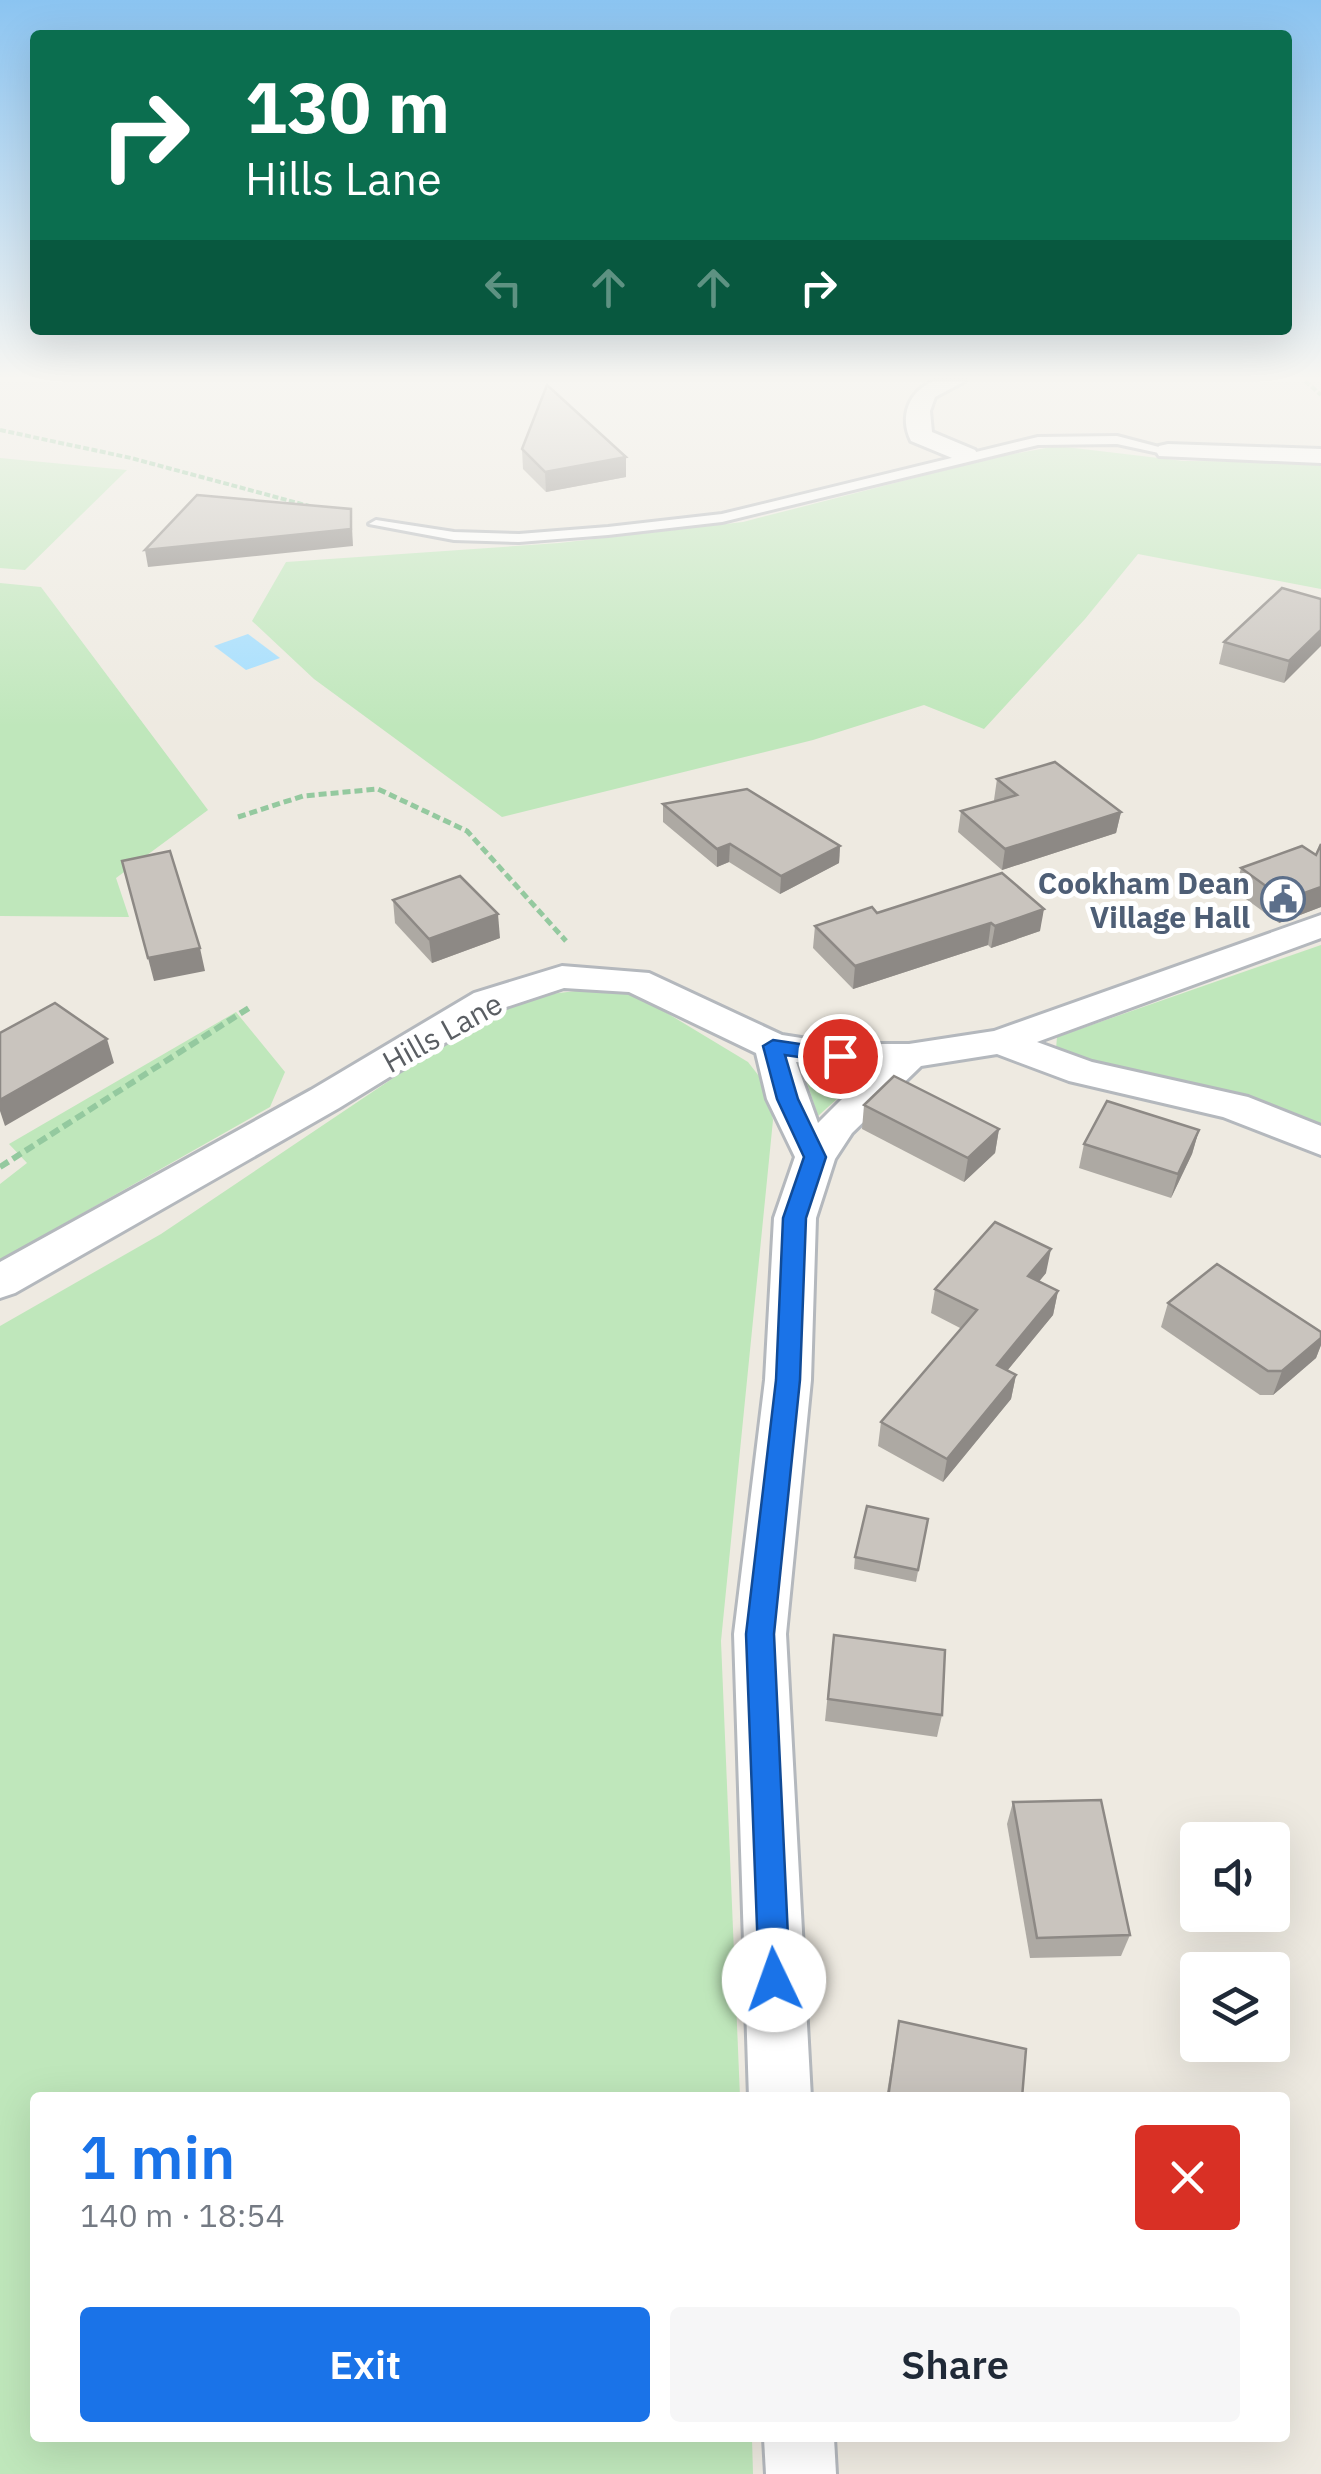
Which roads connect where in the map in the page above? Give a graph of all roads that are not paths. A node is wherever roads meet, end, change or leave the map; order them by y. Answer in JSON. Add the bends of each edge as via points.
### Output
{"nodes":[{"id":1,"x":818,"y":496,"type":"edge"},
{"id":2,"x":376,"y":524,"type":"road end"},
{"id":3,"x":1321,"y":926,"type":"edge"},
{"id":4,"x":1000,"y":1042,"type":"junction"},
{"id":5,"x":773,"y":1046,"type":"junction"},
{"id":6,"x":909,"y":1056,"type":"junction"},
{"id":7,"x":1321,"y":1141,"type":"edge"},
{"id":8,"x":815,"y":1157,"type":"junction"},
{"id":9,"x":0,"y":1282,"type":"edge"},
{"id":10,"x":780,"y":2092,"type":"edge"},
{"id":11,"x":799,"y":2442,"type":"edge"},
{"id":12,"x":801,"y":2474,"type":"edge"}],
"edges":[{"from":1,"to":2,"type":"lane","via":[[722,518],[519,538]]},
{"from":3,"to":4,"type":"street","name":"Hills Lane"},
{"from":4,"to":6,"type":"street","name":"Hills Lane"},
{"from":4,"to":7,"type":"street","via":[[1083,1072],[1234,1106]]},
{"from":5,"to":6,"type":"street","name":"Hills Lane","via":[[840,1056]]},
{"from":5,"to":8,"type":"street","via":[[787,1099]]},
{"from":5,"to":9,"type":"street","name":"Hills Lane","via":[[636,981],[562,977],[487,1001]]},
{"from":6,"to":8,"type":"street","via":[[838,1124]]},
{"from":8,"to":10,"type":"street","via":[[795,1218],[788,1380],[760,1634]]},
{"from":11,"to":12,"type":"street"}]}
